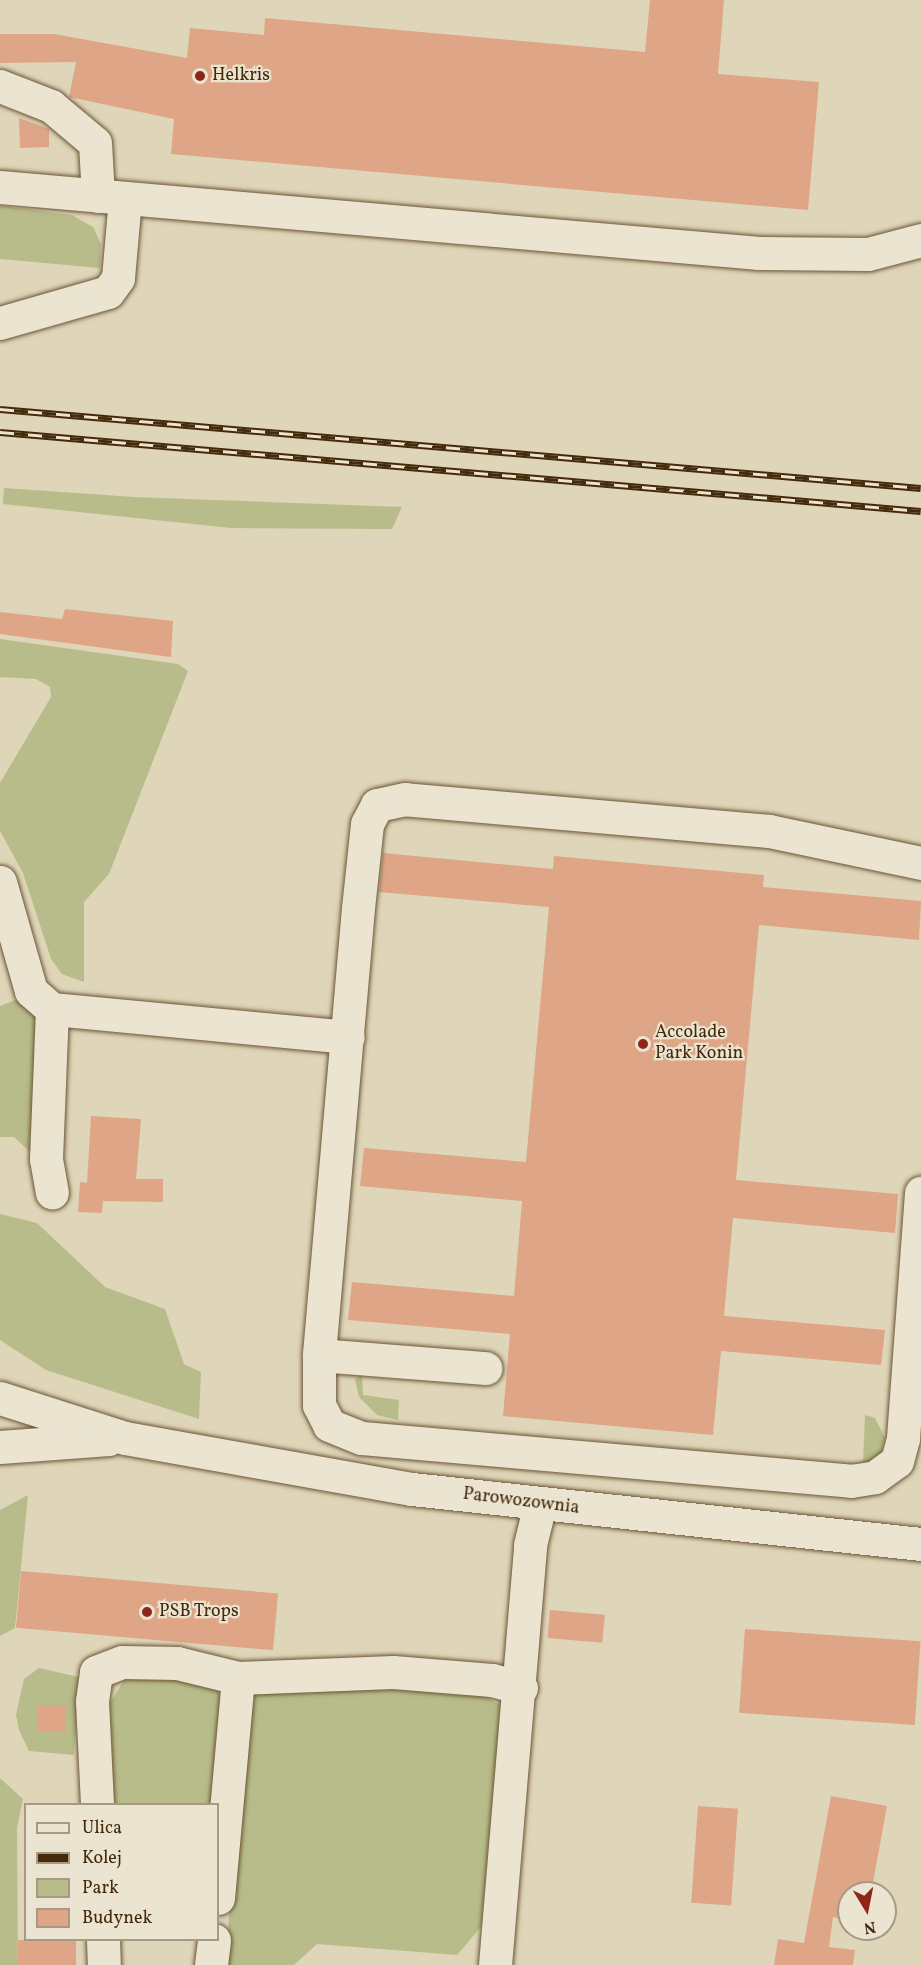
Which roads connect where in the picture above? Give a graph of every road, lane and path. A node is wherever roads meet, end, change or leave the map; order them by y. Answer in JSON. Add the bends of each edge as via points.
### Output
{"nodes":[{"id":1,"x":0,"y":86,"type":"edge"},
{"id":2,"x":0,"y":187,"type":"edge"},
{"id":3,"x":111,"y":197,"type":"junction"},
{"id":4,"x":921,"y":240,"type":"edge"},
{"id":5,"x":0,"y":323,"type":"edge"},
{"id":6,"x":921,"y":863,"type":"edge"},
{"id":7,"x":0,"y":882,"type":"edge"},
{"id":8,"x":52,"y":1009,"type":"junction"},
{"id":9,"x":348,"y":1037,"type":"junction"},
{"id":10,"x":52,"y":1192,"type":"dead end"},
{"id":11,"x":921,"y":1193,"type":"edge"},
{"id":12,"x":318,"y":1355,"type":"junction"},
{"id":13,"x":485,"y":1368,"type":"dead end"},
{"id":14,"x":913,"y":1387,"type":"edge"},
{"id":15,"x":0,"y":1398,"type":"edge"},
{"id":16,"x":125,"y":1438,"type":"junction"},
{"id":17,"x":0,"y":1447,"type":"edge"},
{"id":18,"x":540,"y":1504,"type":"junction"},
{"id":19,"x":921,"y":1544,"type":"edge"},
{"id":20,"x":238,"y":1678,"type":"junction"},
{"id":21,"x":520,"y":1688,"type":"junction"},
{"id":22,"x":97,"y":1803,"type":"edge"},
{"id":23,"x":219,"y":1888,"type":"edge"},
{"id":24,"x":103,"y":1941,"type":"edge"},
{"id":25,"x":214,"y":1941,"type":"edge"},
{"id":26,"x":105,"y":1965,"type":"edge"},
{"id":27,"x":211,"y":1965,"type":"edge"},
{"id":28,"x":495,"y":1965,"type":"edge"}],
"edges":[{"from":1,"to":3,"type":"street","via":[[51,106],[95,143]]},
{"from":2,"to":3,"type":"street"},
{"from":3,"to":4,"type":"street","via":[[759,253],[868,254]]},
{"from":3,"to":5,"type":"street","via":[[118,278],[108,292]]},
{"from":6,"to":9,"type":"street","via":[[769,831],[391,800],[377,805],[367,824]]},
{"from":7,"to":8,"type":"street","via":[[31,991]]},
{"from":8,"to":9,"type":"street"},
{"from":8,"to":10,"type":"street","via":[[46,1159]]},
{"from":9,"to":12,"type":"street"},
{"from":11,"to":14,"type":"street"},
{"from":12,"to":13,"type":"street"},
{"from":12,"to":14,"type":"street","via":[[323,1415],[329,1425],[362,1438],[851,1480],[875,1477],[897,1461]]},
{"from":15,"to":16,"type":"street","name":"Parowozownia"},
{"from":16,"to":17,"type":"street","name":"Parowozownia"},
{"from":16,"to":18,"type":"street","name":"Parowozownia","via":[[380,1484]]},
{"from":18,"to":19,"type":"street","name":"Parowozownia"},
{"from":18,"to":21,"type":"street","via":[[530,1545]]},
{"from":20,"to":21,"type":"street","via":[[393,1672],[492,1680]]},
{"from":20,"to":22,"type":"street","via":[[177,1663],[122,1662],[96,1672],[92,1701]]},
{"from":20,"to":23,"type":"street"},
{"from":21,"to":28,"type":"street"},
{"from":24,"to":26,"type":"street"},
{"from":25,"to":27,"type":"street"}]}
